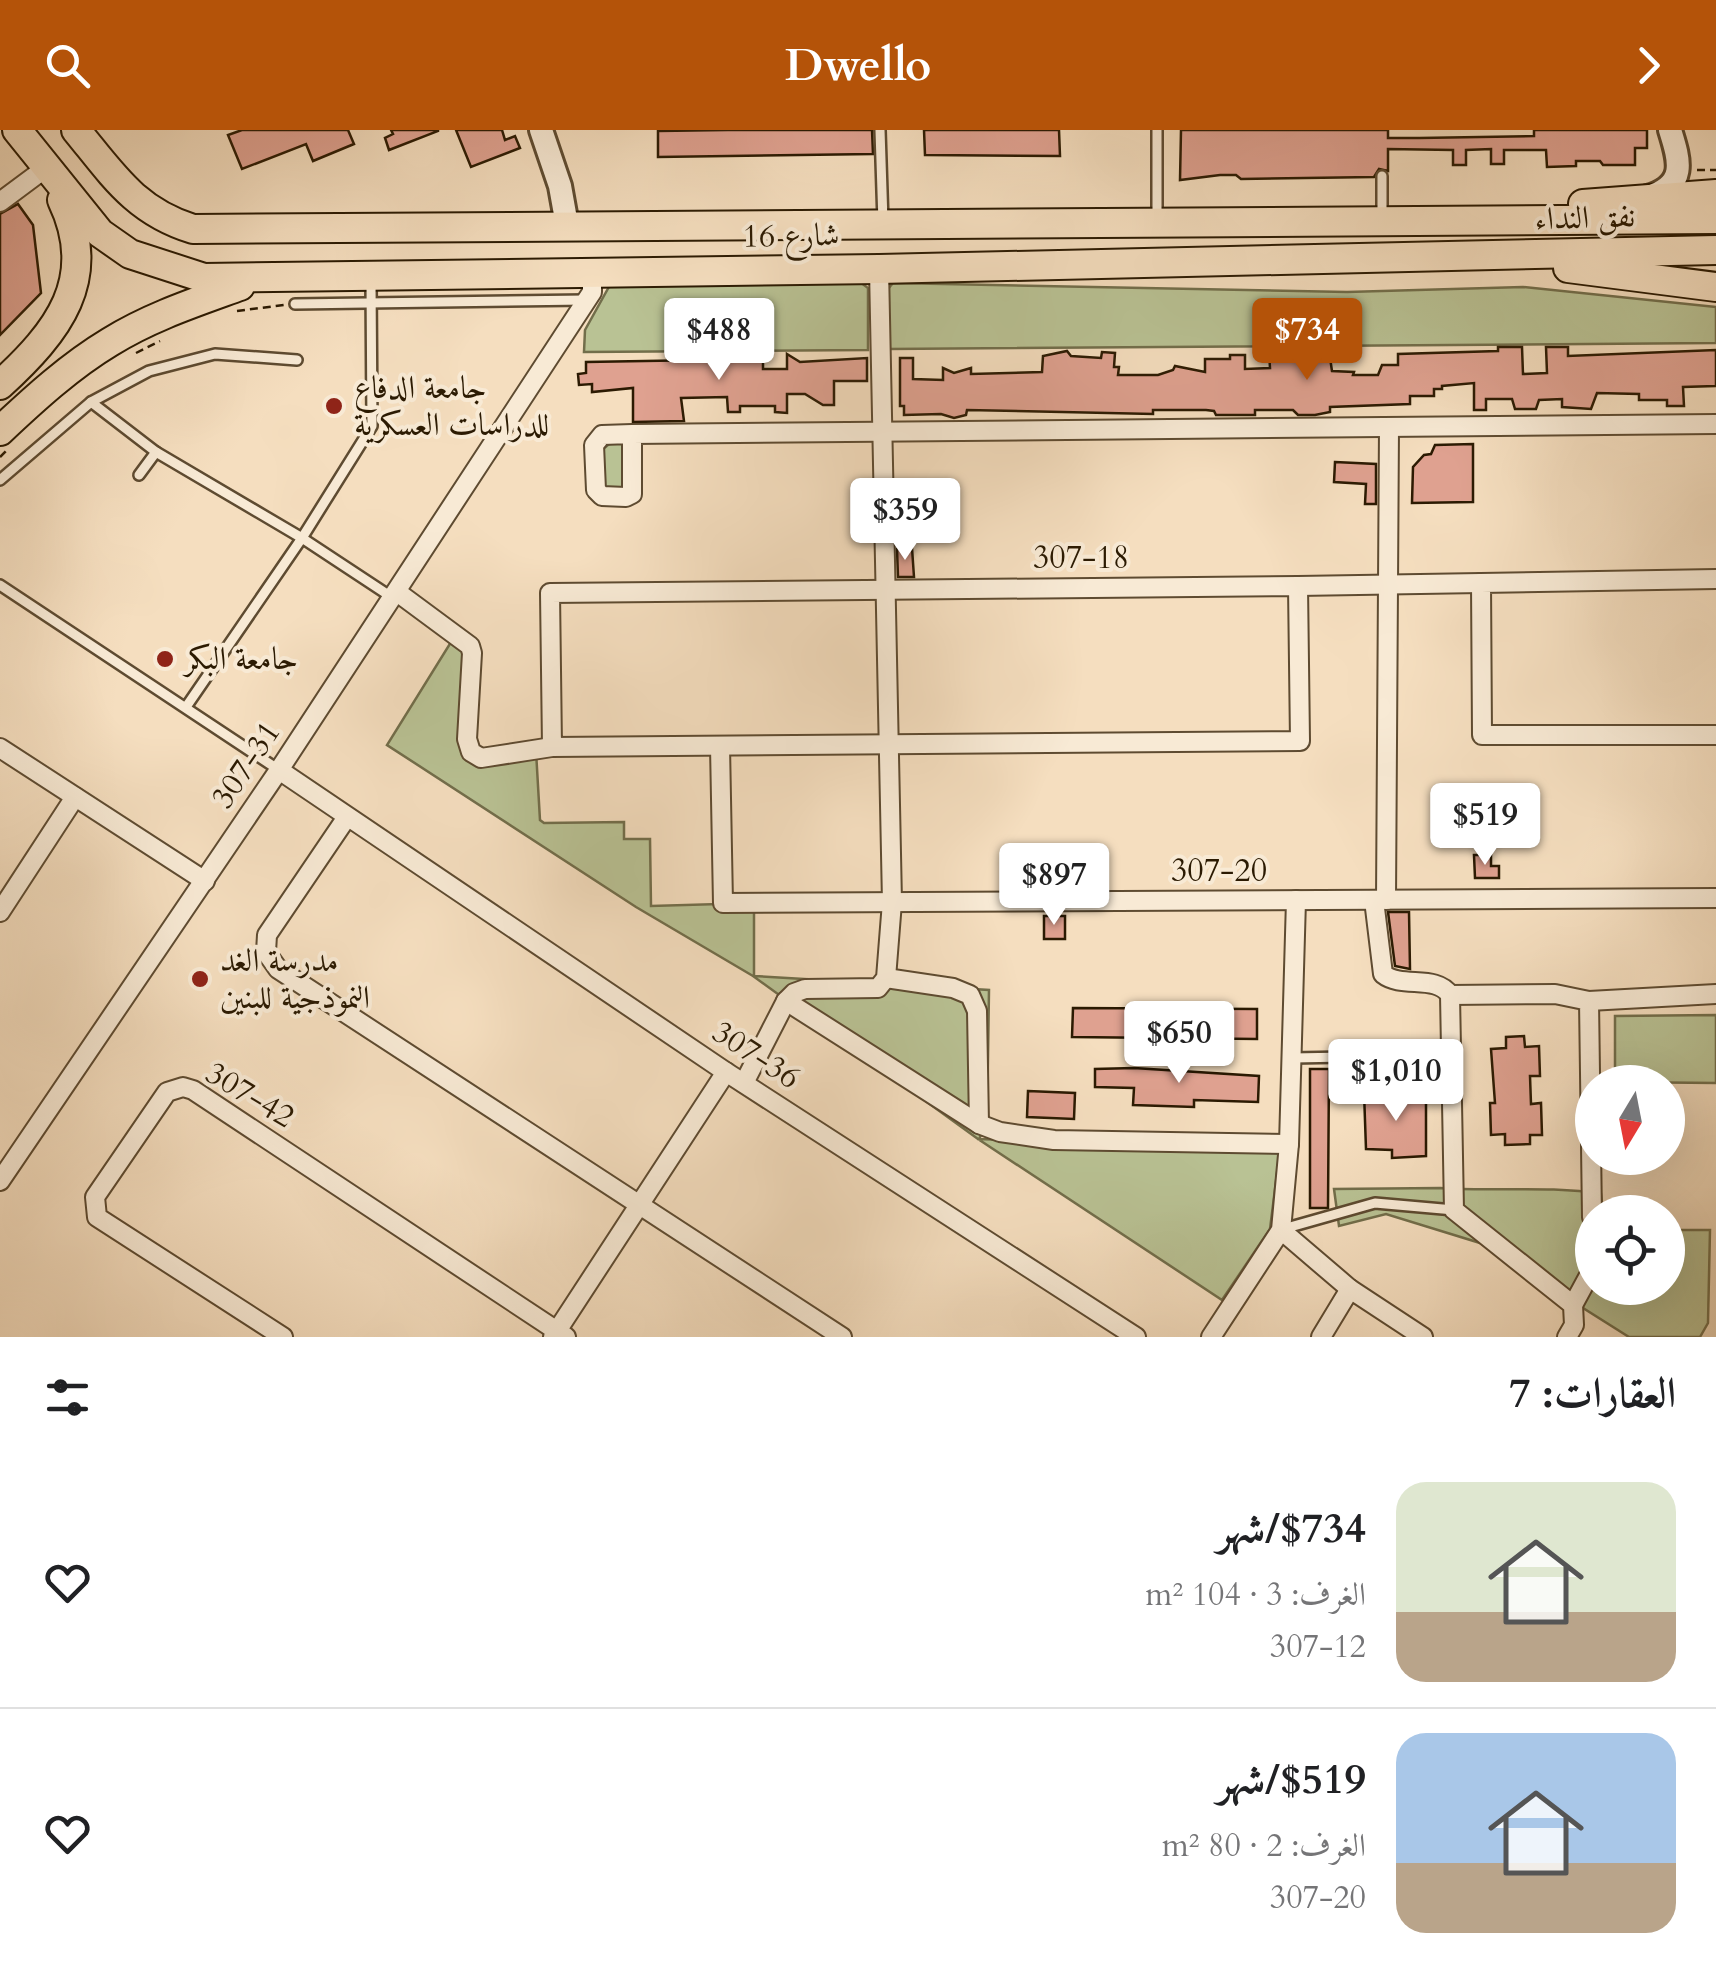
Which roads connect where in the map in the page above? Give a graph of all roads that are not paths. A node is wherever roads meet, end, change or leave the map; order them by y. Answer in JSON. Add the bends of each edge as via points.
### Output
{"nodes":[{"id":1,"x":17,"y":130,"type":"edge"},
{"id":2,"x":76,"y":130,"type":"edge"},
{"id":3,"x":542,"y":130,"type":"edge"},
{"id":4,"x":880,"y":130,"type":"edge"},
{"id":5,"x":1157,"y":130,"type":"edge"},
{"id":6,"x":1670,"y":130,"type":"edge"},
{"id":7,"x":47,"y":168,"type":"junction"},
{"id":8,"x":1382,"y":176,"type":"dead end"},
{"id":9,"x":1716,"y":194,"type":"edge"},
{"id":10,"x":1648,"y":196,"type":"junction"},
{"id":11,"x":0,"y":202,"type":"edge"},
{"id":12,"x":1456,"y":218,"type":"junction"},
{"id":13,"x":1708,"y":219,"type":"edge"},
{"id":14,"x":1382,"y":220,"type":"junction"},
{"id":15,"x":1157,"y":222,"type":"junction"},
{"id":16,"x":567,"y":225,"type":"junction"},
{"id":17,"x":693,"y":226,"type":"junction"},
{"id":18,"x":883,"y":226,"type":"junction"},
{"id":19,"x":1716,"y":250,"type":"edge"},
{"id":20,"x":1457,"y":257,"type":"junction"},
{"id":21,"x":878,"y":269,"type":"junction"},
{"id":22,"x":694,"y":272,"type":"junction"},
{"id":23,"x":259,"y":279,"type":"junction"},
{"id":24,"x":589,"y":287,"type":"junction"},
{"id":25,"x":1716,"y":288,"type":"edge"},
{"id":26,"x":371,"y":289,"type":"junction"},
{"id":27,"x":295,"y":304,"type":"road end"},
{"id":28,"x":297,"y":360,"type":"dead end"},
{"id":29,"x":4,"y":381,"type":"edge"},
{"id":30,"x":32,"y":401,"type":"junction"},
{"id":31,"x":91,"y":402,"type":"junction"},
{"id":32,"x":1716,"y":424,"type":"edge"},
{"id":33,"x":1389,"y":427,"type":"junction"},
{"id":34,"x":882,"y":432,"type":"junction"},
{"id":35,"x":632,"y":434,"type":"dead end"},
{"id":36,"x":5,"y":439,"type":"edge"},
{"id":37,"x":156,"y":452,"type":"junction"},
{"id":38,"x":139,"y":476,"type":"dead end"},
{"id":39,"x":0,"y":480,"type":"edge"},
{"id":40,"x":302,"y":538,"type":"junction"},
{"id":41,"x":1716,"y":579,"type":"edge"},
{"id":42,"x":1481,"y":583,"type":"junction"},
{"id":43,"x":0,"y":584,"type":"edge"},
{"id":44,"x":1388,"y":585,"type":"junction"},
{"id":45,"x":1298,"y":586,"type":"junction"},
{"id":46,"x":885,"y":590,"type":"junction"},
{"id":47,"x":395,"y":595,"type":"junction"},
{"id":48,"x":186,"y":708,"type":"junction"},
{"id":49,"x":1716,"y":735,"type":"edge"},
{"id":50,"x":888,"y":744,"type":"junction"},
{"id":51,"x":720,"y":746,"type":"junction"},
{"id":52,"x":0,"y":748,"type":"edge"},
{"id":53,"x":552,"y":748,"type":"junction"},
{"id":54,"x":279,"y":770,"type":"junction"},
{"id":55,"x":75,"y":797,"type":"junction"},
{"id":56,"x":347,"y":817,"type":"junction"},
{"id":57,"x":204,"y":881,"type":"junction"},
{"id":58,"x":1716,"y":898,"type":"edge"},
{"id":59,"x":1296,"y":900,"type":"junction"},
{"id":60,"x":1380,"y":900,"type":"junction"},
{"id":61,"x":892,"y":902,"type":"junction"},
{"id":62,"x":0,"y":912,"type":"edge"},
{"id":63,"x":886,"y":978,"type":"junction"},
{"id":64,"x":1716,"y":994,"type":"edge"},
{"id":65,"x":1450,"y":995,"type":"junction"},
{"id":66,"x":786,"y":1001,"type":"junction"},
{"id":67,"x":1589,"y":1002,"type":"junction"},
{"id":68,"x":1451,"y":1056,"type":"junction"},
{"id":69,"x":1292,"y":1058,"type":"junction"},
{"id":70,"x":726,"y":1072,"type":"junction"},
{"id":71,"x":744,"y":1083,"type":"junction"},
{"id":72,"x":978,"y":1124,"type":"junction"},
{"id":73,"x":1289,"y":1144,"type":"junction"},
{"id":74,"x":0,"y":1181,"type":"edge"},
{"id":75,"x":1592,"y":1195,"type":"edge"},
{"id":76,"x":640,"y":1204,"type":"junction"},
{"id":77,"x":1454,"y":1210,"type":"junction"},
{"id":78,"x":1281,"y":1230,"type":"junction"},
{"id":79,"x":1350,"y":1289,"type":"junction"},
{"id":80,"x":1575,"y":1300,"type":"edge"},
{"id":81,"x":1572,"y":1305,"type":"junction"},
{"id":82,"x":559,"y":1335,"type":"edge"},
{"id":83,"x":283,"y":1337,"type":"edge"},
{"id":84,"x":842,"y":1337,"type":"edge"},
{"id":85,"x":1136,"y":1337,"type":"edge"},
{"id":86,"x":1211,"y":1337,"type":"edge"},
{"id":87,"x":1321,"y":1337,"type":"edge"},
{"id":88,"x":1423,"y":1337,"type":"edge"},
{"id":89,"x":1567,"y":1337,"type":"edge"}],
"edges":[{"from":1,"to":7,"type":"main road"},
{"from":2,"to":16,"type":"main road","name":"شارع 16","via":[[156,216],[192,229]]},
{"from":3,"to":16,"type":"street"},
{"from":4,"to":18,"type":"lane"},
{"from":5,"to":15,"type":"lane"},
{"from":6,"to":10,"type":"street","via":[[1678,152],[1676,178]]},
{"from":7,"to":11,"type":"street"},
{"from":7,"to":23,"type":"main road","name":"شارع 16","via":[[100,233],[130,254],[204,278]]},
{"from":7,"to":29,"type":"main road","via":[[74,224],[74,290]]},
{"from":8,"to":14,"type":"lane"},
{"from":9,"to":10,"type":"main road"},
{"from":10,"to":12,"type":"main road"},
{"from":12,"to":13,"type":"main road"},
{"from":12,"to":14,"type":"main road","name":"شارع 16"},
{"from":14,"to":15,"type":"main road","name":"شارع 16"},
{"from":15,"to":18,"type":"main road","name":"شارع 16"},
{"from":16,"to":17,"type":"main road","name":"شارع 16"},
{"from":17,"to":18,"type":"main road","name":"شارع 16"},
{"from":17,"to":22,"type":"main road"},
{"from":19,"to":20,"type":"main road","name":"نفق النداء"},
{"from":20,"to":21,"type":"main road","name":"شارع 16"},
{"from":20,"to":25,"type":"main road"},
{"from":21,"to":22,"type":"main road","name":"شارع 16"},
{"from":21,"to":34,"type":"street"},
{"from":22,"to":24,"type":"main road","name":"شارع 16"},
{"from":23,"to":26,"type":"main road","name":"شارع 16"},
{"from":23,"to":30,"type":"main road","via":[[110,342]]},
{"from":24,"to":26,"type":"main road","name":"شارع 16"},
{"from":24,"to":47,"type":"street","name":"307-31"},
{"from":26,"to":27,"type":"lane"},
{"from":26,"to":40,"type":"lane","via":[[372,426]]},
{"from":28,"to":31,"type":"lane","via":[[215,354],[149,370]]},
{"from":29,"to":30,"type":"main road"},
{"from":30,"to":36,"type":"main road"},
{"from":31,"to":37,"type":"lane"},
{"from":31,"to":39,"type":"lane"},
{"from":32,"to":33,"type":"street"},
{"from":33,"to":34,"type":"street"},
{"from":33,"to":44,"type":"street"},
{"from":34,"to":35,"type":"street"},
{"from":34,"to":46,"type":"street"},
{"from":37,"to":38,"type":"lane"},
{"from":37,"to":40,"type":"lane"},
{"from":40,"to":47,"type":"lane"},
{"from":40,"to":48,"type":"lane"},
{"from":41,"to":42,"type":"street","name":"307-18"},
{"from":42,"to":44,"type":"street","name":"307-18"},
{"from":42,"to":49,"type":"street","via":[[1482,734]]},
{"from":43,"to":48,"type":"lane"},
{"from":44,"to":45,"type":"street","name":"307-18"},
{"from":44,"to":60,"type":"street"},
{"from":45,"to":46,"type":"street","name":"307-18"},
{"from":45,"to":50,"type":"street","via":[[1300,741]]},
{"from":46,"to":50,"type":"street"},
{"from":46,"to":53,"type":"street","name":"307-18","via":[[550,593]]},
{"from":47,"to":53,"type":"street","via":[[470,646],[471,752],[481,758]]},
{"from":47,"to":54,"type":"street","name":"307-31"},
{"from":48,"to":54,"type":"lane"},
{"from":50,"to":51,"type":"street"},
{"from":50,"to":61,"type":"street"},
{"from":51,"to":53,"type":"street"},
{"from":51,"to":61,"type":"street","name":"307-20","via":[[723,903]]},
{"from":52,"to":55,"type":"street"},
{"from":54,"to":56,"type":"street","name":"307-36"},
{"from":54,"to":57,"type":"street","name":"307-31"},
{"from":55,"to":57,"type":"street"},
{"from":55,"to":62,"type":"street"},
{"from":56,"to":70,"type":"street","name":"307-36"},
{"from":56,"to":76,"type":"street","via":[[267,936],[266,952],[278,968]]},
{"from":57,"to":74,"type":"street","name":"307-31"},
{"from":58,"to":60,"type":"street","name":"307-20"},
{"from":59,"to":60,"type":"street","name":"307-20"},
{"from":59,"to":61,"type":"street","name":"307-20"},
{"from":59,"to":69,"type":"street"},
{"from":60,"to":65,"type":"street","via":[[1383,974],[1439,985]]},
{"from":61,"to":63,"type":"street"},
{"from":63,"to":66,"type":"street","via":[[878,988],[805,989]]},
{"from":63,"to":72,"type":"street","via":[[970,995],[977,1011]]},
{"from":64,"to":67,"type":"street"},
{"from":65,"to":67,"type":"street","via":[[1555,994]]},
{"from":65,"to":68,"type":"street"},
{"from":66,"to":71,"type":"street"},
{"from":66,"to":72,"type":"street"},
{"from":67,"to":75,"type":"street"},
{"from":68,"to":69,"type":"lane"},
{"from":68,"to":77,"type":"street"},
{"from":69,"to":73,"type":"street"},
{"from":70,"to":71,"type":"street","name":"307-36"},
{"from":70,"to":76,"type":"street"},
{"from":71,"to":85,"type":"street","name":"307-36"},
{"from":72,"to":73,"type":"street","via":[[1054,1140]]},
{"from":73,"to":78,"type":"street"},
{"from":76,"to":82,"type":"street"},
{"from":76,"to":84,"type":"street"},
{"from":77,"to":78,"type":"lane","via":[[1376,1203]]},
{"from":77,"to":81,"type":"street"},
{"from":78,"to":79,"type":"street"},
{"from":78,"to":86,"type":"street"},
{"from":79,"to":87,"type":"street"},
{"from":79,"to":88,"type":"street"},
{"from":80,"to":81,"type":"street"},
{"from":81,"to":89,"type":"street","via":[[1574,1325]]},
{"from":82,"to":83,"type":"street","name":"307-42","via":[[193,1090],[174,1088],[95,1197],[98,1216]]}]}
